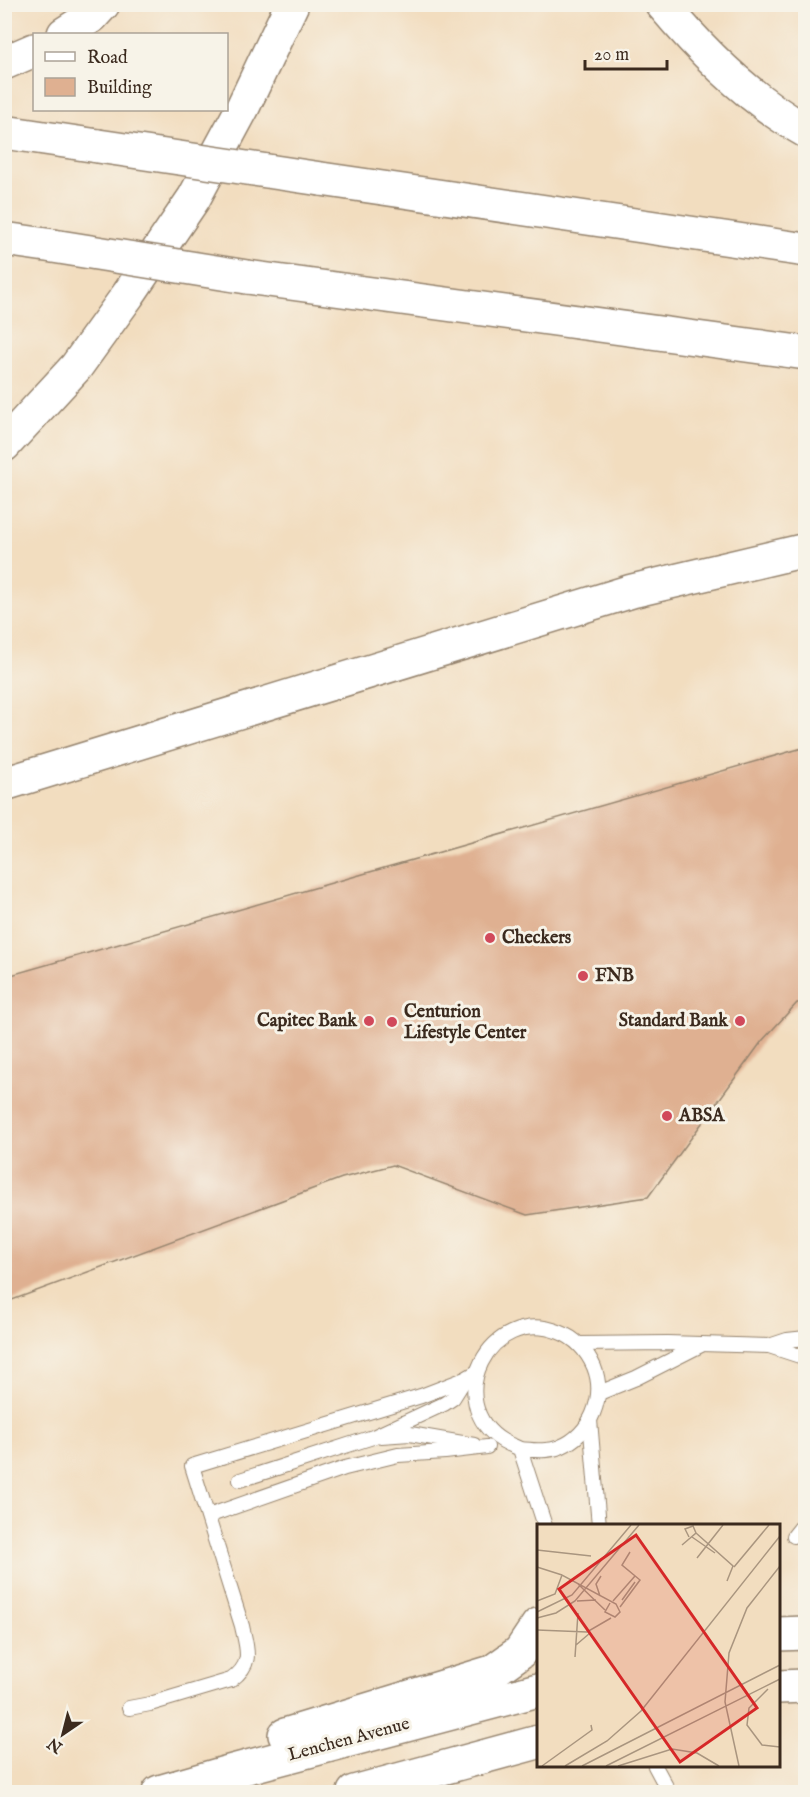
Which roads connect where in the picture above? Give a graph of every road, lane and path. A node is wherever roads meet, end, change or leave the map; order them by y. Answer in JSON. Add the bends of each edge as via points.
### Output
{"nodes":[{"id":1,"x":103,"y":4,"type":"edge"},
{"id":2,"x":292,"y":4,"type":"edge"},
{"id":3,"x":663,"y":4,"type":"edge"},
{"id":4,"x":66,"y":33,"type":"edge"},
{"id":5,"x":33,"y":50,"type":"edge"},
{"id":6,"x":4,"y":63,"type":"edge"},
{"id":7,"x":806,"y":131,"type":"edge"},
{"id":8,"x":4,"y":132,"type":"edge"},
{"id":9,"x":4,"y":239,"type":"edge"},
{"id":10,"x":806,"y":250,"type":"edge"},
{"id":11,"x":806,"y":353,"type":"edge"},
{"id":12,"x":4,"y":445,"type":"edge"},
{"id":13,"x":806,"y":550,"type":"edge"},
{"id":14,"x":4,"y":784,"type":"edge"},
{"id":15,"x":806,"y":1338,"type":"edge"},
{"id":16,"x":579,"y":1344,"type":"junction"},
{"id":17,"x":703,"y":1344,"type":"junction"},
{"id":18,"x":769,"y":1346,"type":"junction"},
{"id":19,"x":805,"y":1358,"type":"edge"},
{"id":20,"x":471,"y":1376,"type":"junction"},
{"id":21,"x":598,"y":1394,"type":"junction"},
{"id":22,"x":590,"y":1420,"type":"junction"},
{"id":23,"x":373,"y":1437,"type":"junction"},
{"id":24,"x":514,"y":1446,"type":"junction"},
{"id":25,"x":487,"y":1447,"type":"junction"},
{"id":26,"x":240,"y":1480,"type":"dead end"},
{"id":27,"x":208,"y":1516,"type":"junction"},
{"id":28,"x":806,"y":1521,"type":"edge"},
{"id":29,"x":544,"y":1524,"type":"edge"},
{"id":30,"x":599,"y":1524,"type":"edge"},
{"id":31,"x":794,"y":1536,"type":"dead end"},
{"id":32,"x":537,"y":1626,"type":"edge"},
{"id":33,"x":806,"y":1633,"type":"edge"},
{"id":34,"x":780,"y":1634,"type":"edge"},
{"id":35,"x":806,"y":1686,"type":"edge"},
{"id":36,"x":780,"y":1687,"type":"edge"},
{"id":37,"x":537,"y":1690,"type":"edge"},
{"id":38,"x":129,"y":1708,"type":"dead end"},
{"id":39,"x":537,"y":1742,"type":"edge"},
{"id":40,"x":656,"y":1767,"type":"edge"},
{"id":41,"x":225,"y":1773,"type":"junction"},
{"id":42,"x":159,"y":1792,"type":"edge"},
{"id":43,"x":354,"y":1792,"type":"edge"},
{"id":44,"x":669,"y":1792,"type":"edge"}],
"edges":[{"from":1,"to":4,"type":"main road"},
{"from":2,"to":12,"type":"main road","via":[[194,198],[76,367]]},
{"from":3,"to":7,"type":"main road","via":[[742,87]]},
{"from":5,"to":6,"type":"main road"},
{"from":8,"to":10,"type":"main road","bridge":true},
{"from":9,"to":11,"type":"main road","bridge":true,"via":[[247,277]]},
{"from":13,"to":14,"type":"main road","via":[[632,591]]},
{"from":15,"to":18,"type":"lane"},
{"from":16,"to":17,"type":"lane"},
{"from":16,"to":20,"type":"lane","via":[[551,1329],[519,1329],[493,1345]]},
{"from":16,"to":21,"type":"lane","via":[[597,1375]]},
{"from":17,"to":18,"type":"lane"},
{"from":17,"to":21,"type":"lane"},
{"from":18,"to":19,"type":"lane"},
{"from":20,"to":23,"type":"lane","via":[[444,1404]]},
{"from":20,"to":24,"type":"lane","via":[[478,1411],[502,1441]]},
{"from":20,"to":27,"type":"lane","via":[[421,1396],[192,1466]]},
{"from":21,"to":22,"type":"lane"},
{"from":22,"to":24,"type":"lane","via":[[578,1436],[560,1447],[540,1451]]},
{"from":22,"to":30,"type":"lane"},
{"from":23,"to":25,"type":"lane","via":[[410,1434]]},
{"from":23,"to":26,"type":"lane"},
{"from":24,"to":25,"type":"lane"},
{"from":24,"to":29,"type":"lane"},
{"from":25,"to":27,"type":"lane","via":[[398,1455],[345,1468]]},
{"from":27,"to":38,"type":"lane","via":[[242,1626],[247,1662],[231,1680]]},
{"from":28,"to":31,"type":"lane"},
{"from":32,"to":41,"type":"main road","via":[[520,1652],[492,1672],[284,1735]]},
{"from":33,"to":34,"type":"main road"},
{"from":35,"to":36,"type":"main road"},
{"from":37,"to":41,"type":"main road","name":"Lenchen Avenue"},
{"from":39,"to":43,"type":"main road"},
{"from":40,"to":44,"type":"lane"},
{"from":41,"to":42,"type":"main road","name":"Lenchen Avenue"}]}
